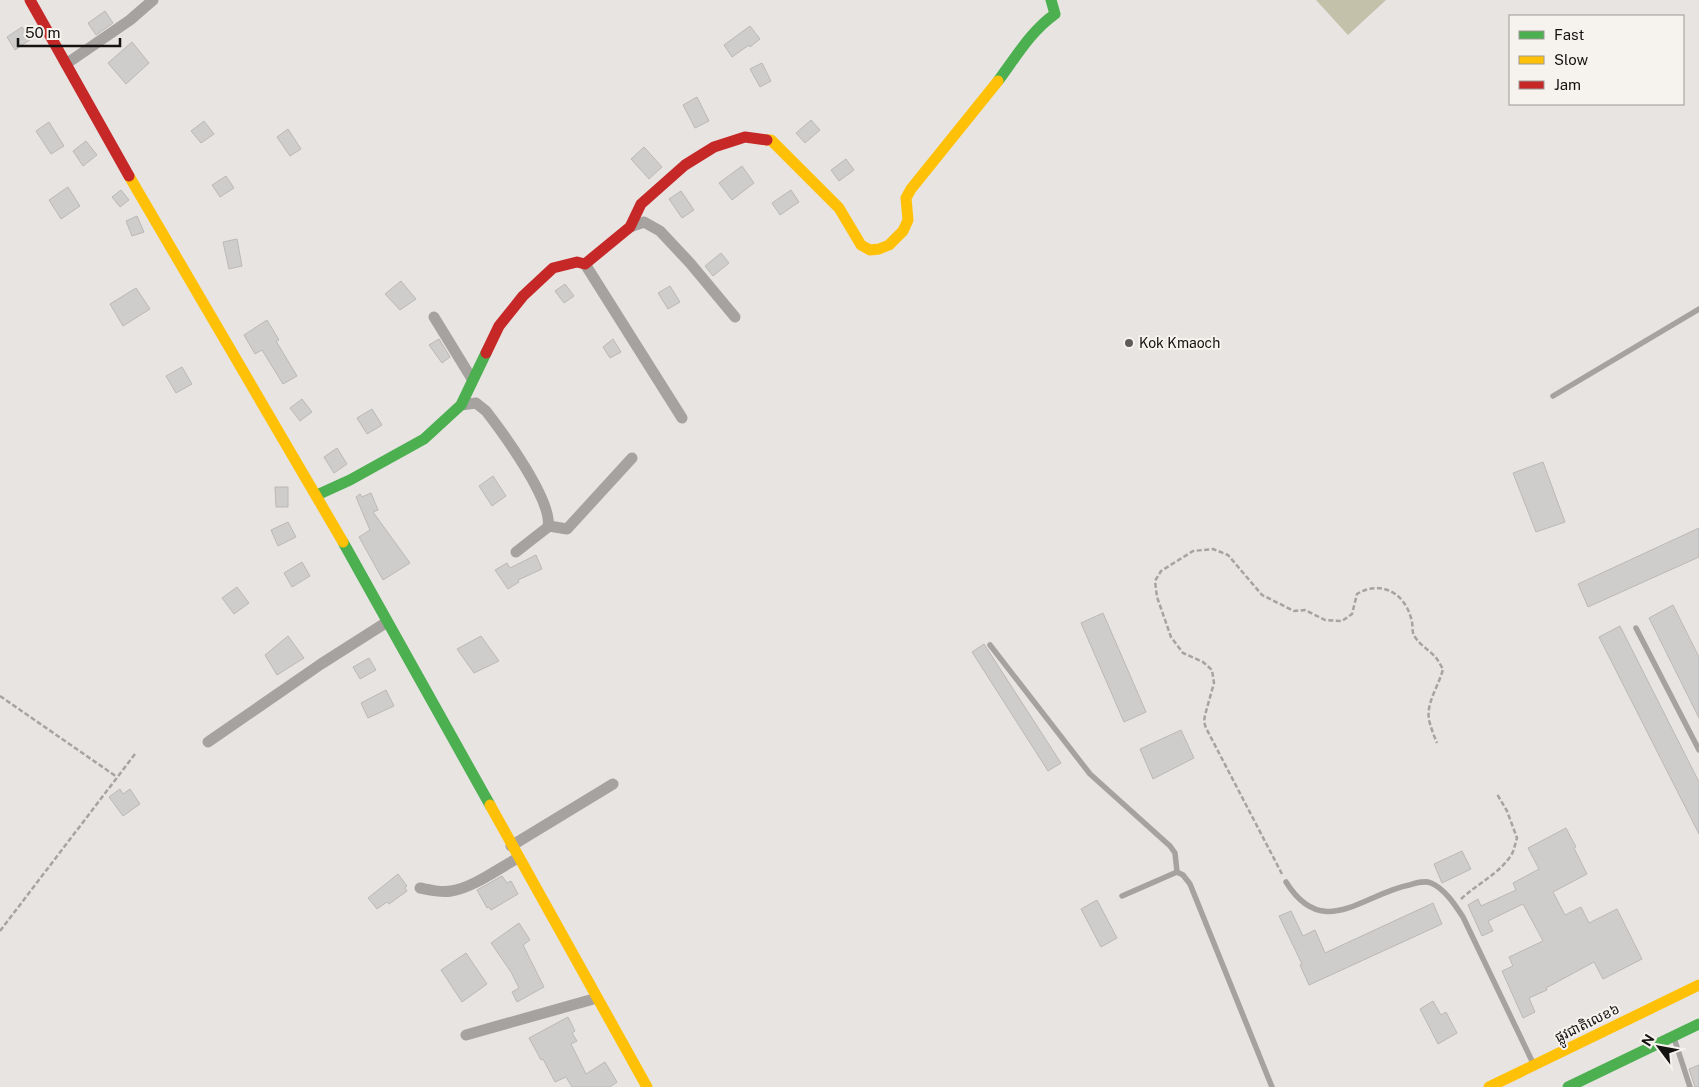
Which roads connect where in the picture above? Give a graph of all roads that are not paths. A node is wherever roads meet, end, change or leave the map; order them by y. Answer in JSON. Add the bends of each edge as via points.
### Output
{"nodes":[{"id":1,"x":30,"y":0,"type":"edge"},
{"id":2,"x":153,"y":0,"type":"edge"},
{"id":3,"x":1050,"y":0,"type":"edge"},
{"id":4,"x":66,"y":64,"type":"junction"},
{"id":5,"x":630,"y":227,"type":"junction"},
{"id":6,"x":585,"y":264,"type":"junction"},
{"id":7,"x":1699,"y":309,"type":"edge"},
{"id":8,"x":735,"y":316,"type":"dead end"},
{"id":9,"x":434,"y":317,"type":"dead end"},
{"id":10,"x":472,"y":379,"type":"junction"},
{"id":11,"x":1553,"y":396,"type":"dead end"},
{"id":12,"x":461,"y":405,"type":"junction"},
{"id":13,"x":682,"y":418,"type":"dead end"},
{"id":14,"x":632,"y":458,"type":"dead end"},
{"id":15,"x":317,"y":495,"type":"junction"},
{"id":16,"x":549,"y":526,"type":"junction"},
{"id":17,"x":516,"y":552,"type":"dead end"},
{"id":18,"x":387,"y":622,"type":"junction"},
{"id":19,"x":1636,"y":628,"type":"dead end"},
{"id":20,"x":990,"y":645,"type":"dead end"},
{"id":21,"x":208,"y":742,"type":"dead end"},
{"id":22,"x":1699,"y":750,"type":"edge"},
{"id":23,"x":613,"y":784,"type":"dead end"},
{"id":24,"x":511,"y":846,"type":"junction"},
{"id":25,"x":518,"y":858,"type":"junction"},
{"id":26,"x":1177,"y":872,"type":"junction"},
{"id":27,"x":1286,"y":882,"type":"road end"},
{"id":28,"x":420,"y":888,"type":"dead end"},
{"id":29,"x":1122,"y":896,"type":"dead end"},
{"id":30,"x":1699,"y":985,"type":"edge"},
{"id":31,"x":597,"y":998,"type":"junction"},
{"id":32,"x":1699,"y":1024,"type":"edge"},
{"id":33,"x":466,"y":1035,"type":"dead end"},
{"id":34,"x":1673,"y":1036,"type":"junction"},
{"id":35,"x":1534,"y":1065,"type":"junction"},
{"id":36,"x":647,"y":1087,"type":"edge"},
{"id":37,"x":1272,"y":1087,"type":"edge"},
{"id":38,"x":1489,"y":1087,"type":"edge"},
{"id":39,"x":1568,"y":1087,"type":"edge"},
{"id":40,"x":1690,"y":1087,"type":"edge"}],
"edges":[{"from":1,"to":4,"type":"main road"},
{"from":2,"to":4,"type":"street"},
{"from":3,"to":5,"type":"main road","via":[[1055,14],[1033,31],[992,89],[911,189],[906,198],[908,220],[903,232],[889,245],[870,250],[861,245],[839,208],[771,140],[745,137],[714,147],[685,165],[641,204]]},
{"from":4,"to":15,"type":"main road"},
{"from":5,"to":6,"type":"main road"},
{"from":5,"to":8,"type":"street","via":[[644,222],[660,231]]},
{"from":6,"to":10,"type":"main road","via":[[577,262],[553,268],[523,296],[499,326]]},
{"from":6,"to":13,"type":"street"},
{"from":7,"to":11,"type":"lane"},
{"from":9,"to":10,"type":"street"},
{"from":10,"to":12,"type":"main road"},
{"from":12,"to":15,"type":"main road","via":[[424,439]]},
{"from":12,"to":16,"type":"street","via":[[476,403],[496,423],[545,503]]},
{"from":14,"to":16,"type":"street","via":[[567,529]]},
{"from":15,"to":18,"type":"main road"},
{"from":16,"to":17,"type":"street"},
{"from":18,"to":21,"type":"street"},
{"from":18,"to":24,"type":"main road"},
{"from":19,"to":22,"type":"lane"},
{"from":20,"to":26,"type":"lane","via":[[1090,774],[1170,846],[1175,853]]},
{"from":23,"to":24,"type":"street"},
{"from":24,"to":25,"type":"main road"},
{"from":25,"to":28,"type":"street","via":[[452,891]]},
{"from":25,"to":31,"type":"main road"},
{"from":26,"to":29,"type":"lane"},
{"from":26,"to":37,"type":"lane","via":[[1190,884]]},
{"from":27,"to":35,"type":"lane","via":[[1303,903],[1324,912],[1341,911],[1386,892],[1424,881],[1440,889],[1463,917]]},
{"from":30,"to":35,"type":"main road","name":"ផ្លូវជាតិលេខ៦"},
{"from":31,"to":33,"type":"street"},
{"from":31,"to":36,"type":"main road"},
{"from":32,"to":34,"type":"main road"},
{"from":34,"to":39,"type":"main road"},
{"from":34,"to":40,"type":"lane"},
{"from":35,"to":38,"type":"main road","name":"ផ្លូវជាតិលេខ៦"}]}
